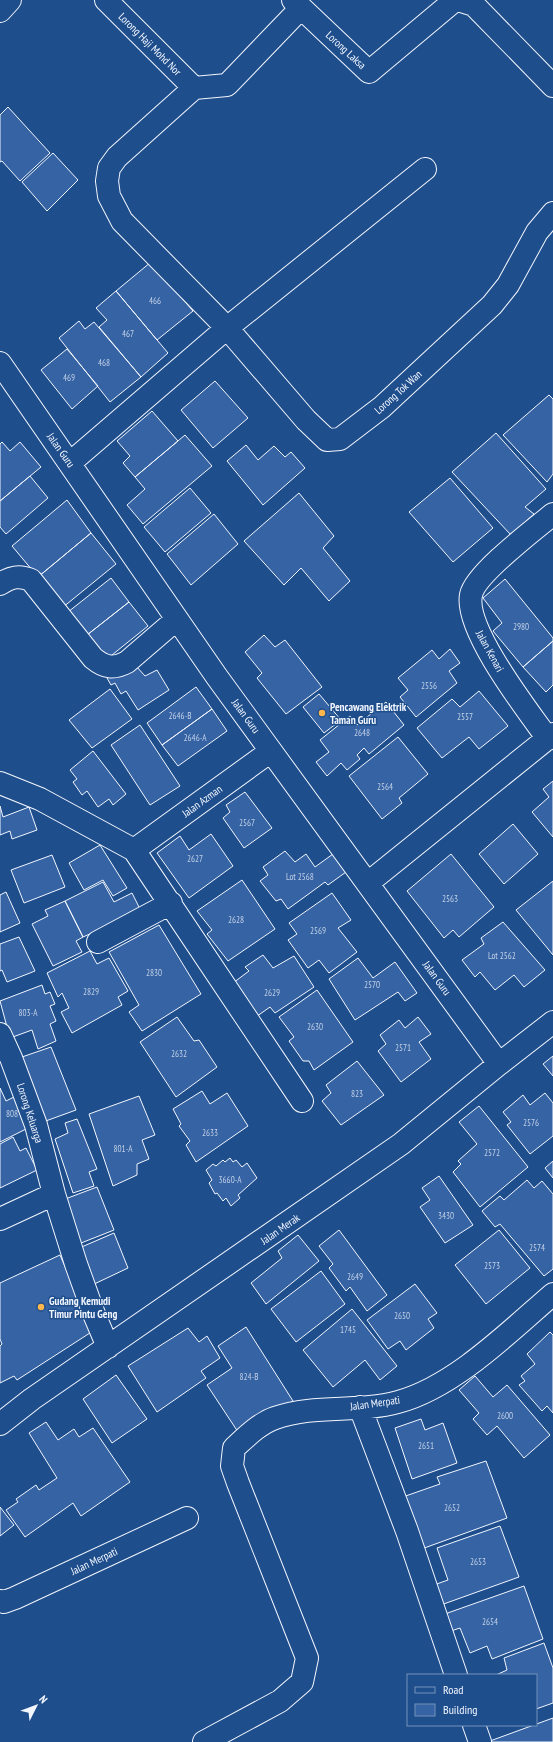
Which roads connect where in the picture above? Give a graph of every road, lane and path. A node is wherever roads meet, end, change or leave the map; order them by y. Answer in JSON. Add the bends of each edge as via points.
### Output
{"nodes":[{"id":1,"x":10,"y":0,"type":"edge"},
{"id":2,"x":106,"y":0,"type":"edge"},
{"id":3,"x":455,"y":0,"type":"edge"},
{"id":4,"x":458,"y":0,"type":"edge"},
{"id":5,"x":297,"y":4,"type":"edge"},
{"id":6,"x":0,"y":11,"type":"edge"},
{"id":7,"x":553,"y":86,"type":"edge"},
{"id":8,"x":194,"y":88,"type":"junction"},
{"id":9,"x":425,"y":169,"type":"dead end"},
{"id":10,"x":553,"y":213,"type":"edge"},
{"id":11,"x":227,"y":328,"type":"junction"},
{"id":12,"x":0,"y":363,"type":"edge"},
{"id":13,"x":70,"y":463,"type":"junction"},
{"id":14,"x":553,"y":514,"type":"edge"},
{"id":15,"x":0,"y":584,"type":"edge"},
{"id":16,"x":177,"y":619,"type":"junction"},
{"id":17,"x":550,"y":736,"type":"edge"},
{"id":18,"x":271,"y":751,"type":"junction"},
{"id":19,"x":0,"y":783,"type":"edge"},
{"id":20,"x":134,"y":850,"type":"junction"},
{"id":21,"x":368,"y":883,"type":"junction"},
{"id":22,"x":171,"y":904,"type":"junction"},
{"id":23,"x":98,"y":942,"type":"dead end"},
{"id":24,"x":553,"y":1022,"type":"edge"},
{"id":25,"x":0,"y":1034,"type":"edge"},
{"id":26,"x":498,"y":1064,"type":"junction"},
{"id":27,"x":302,"y":1101,"type":"dead end"},
{"id":28,"x":54,"y":1194,"type":"junction"},
{"id":29,"x":0,"y":1219,"type":"edge"},
{"id":30,"x":553,"y":1294,"type":"edge"},
{"id":31,"x":108,"y":1346,"type":"junction"},
{"id":32,"x":360,"y":1407,"type":"junction"},
{"id":33,"x":0,"y":1424,"type":"edge"},
{"id":34,"x":187,"y":1518,"type":"dead end"},
{"id":35,"x":0,"y":1601,"type":"edge"},
{"id":36,"x":456,"y":1674,"type":"edge"},
{"id":37,"x":474,"y":1726,"type":"edge"},
{"id":38,"x":204,"y":1742,"type":"edge"},
{"id":39,"x":480,"y":1742,"type":"edge"}],
"edges":[{"from":1,"to":6,"type":"street"},
{"from":2,"to":8,"type":"street","name":"Lorong Haji Mohd Nor"},
{"from":3,"to":5,"type":"street","name":"Lorong Laksa","via":[[369,72]]},
{"from":4,"to":7,"type":"street","via":[[474,5]]},
{"from":5,"to":8,"type":"street","via":[[227,85]]},
{"from":8,"to":11,"type":"street","via":[[116,157],[109,168],[109,196],[122,221]]},
{"from":9,"to":11,"type":"street"},
{"from":10,"to":11,"type":"street","name":"Lorong Tok Wan","via":[[537,232],[508,284],[492,306],[382,407],[340,439],[326,440]]},
{"from":11,"to":13,"type":"street"},
{"from":12,"to":13,"type":"street","name":"Jalan Guru"},
{"from":13,"to":16,"type":"street","name":"Jalan Guru"},
{"from":14,"to":17,"type":"street","name":"Jalan Kenari","via":[[503,556],[476,584],[471,595],[471,610],[478,632],[510,685]]},
{"from":15,"to":16,"type":"street","via":[[14,577],[31,580],[93,658],[110,667],[127,662]]},
{"from":16,"to":18,"type":"street","name":"Jalan Guru"},
{"from":17,"to":21,"type":"street","name":"Jalan Kenari"},
{"from":18,"to":20,"type":"street","name":"Jalan Azman"},
{"from":18,"to":21,"type":"street","name":"Jalan Guru"},
{"from":19,"to":20,"type":"street","via":[[40,799]]},
{"from":20,"to":22,"type":"street"},
{"from":21,"to":26,"type":"street","name":"Jalan Guru"},
{"from":22,"to":23,"type":"street"},
{"from":22,"to":27,"type":"street"},
{"from":24,"to":26,"type":"street","name":"Jalan Merak"},
{"from":25,"to":28,"type":"street","name":"Lorong Keluarga","via":[[36,1126]]},
{"from":26,"to":31,"type":"street","name":"Jalan Merak","via":[[401,1144]]},
{"from":28,"to":29,"type":"street"},
{"from":28,"to":31,"type":"street","name":"Lorong Keluarga","via":[[94,1314]]},
{"from":30,"to":32,"type":"street","name":"Jalan Merpati","via":[[493,1345],[431,1390],[397,1402]]},
{"from":31,"to":33,"type":"street","name":"Jalan Merak"},
{"from":32,"to":36,"type":"street","via":[[407,1531]]},
{"from":32,"to":38,"type":"street","name":"Jalan Merpati","via":[[312,1409],[274,1418],[250,1433],[234,1448],[232,1466],[307,1658],[302,1682],[280,1701]]},
{"from":34,"to":35,"type":"street","name":"Jalan Merpati","via":[[15,1598]]},
{"from":37,"to":39,"type":"street"}]}
